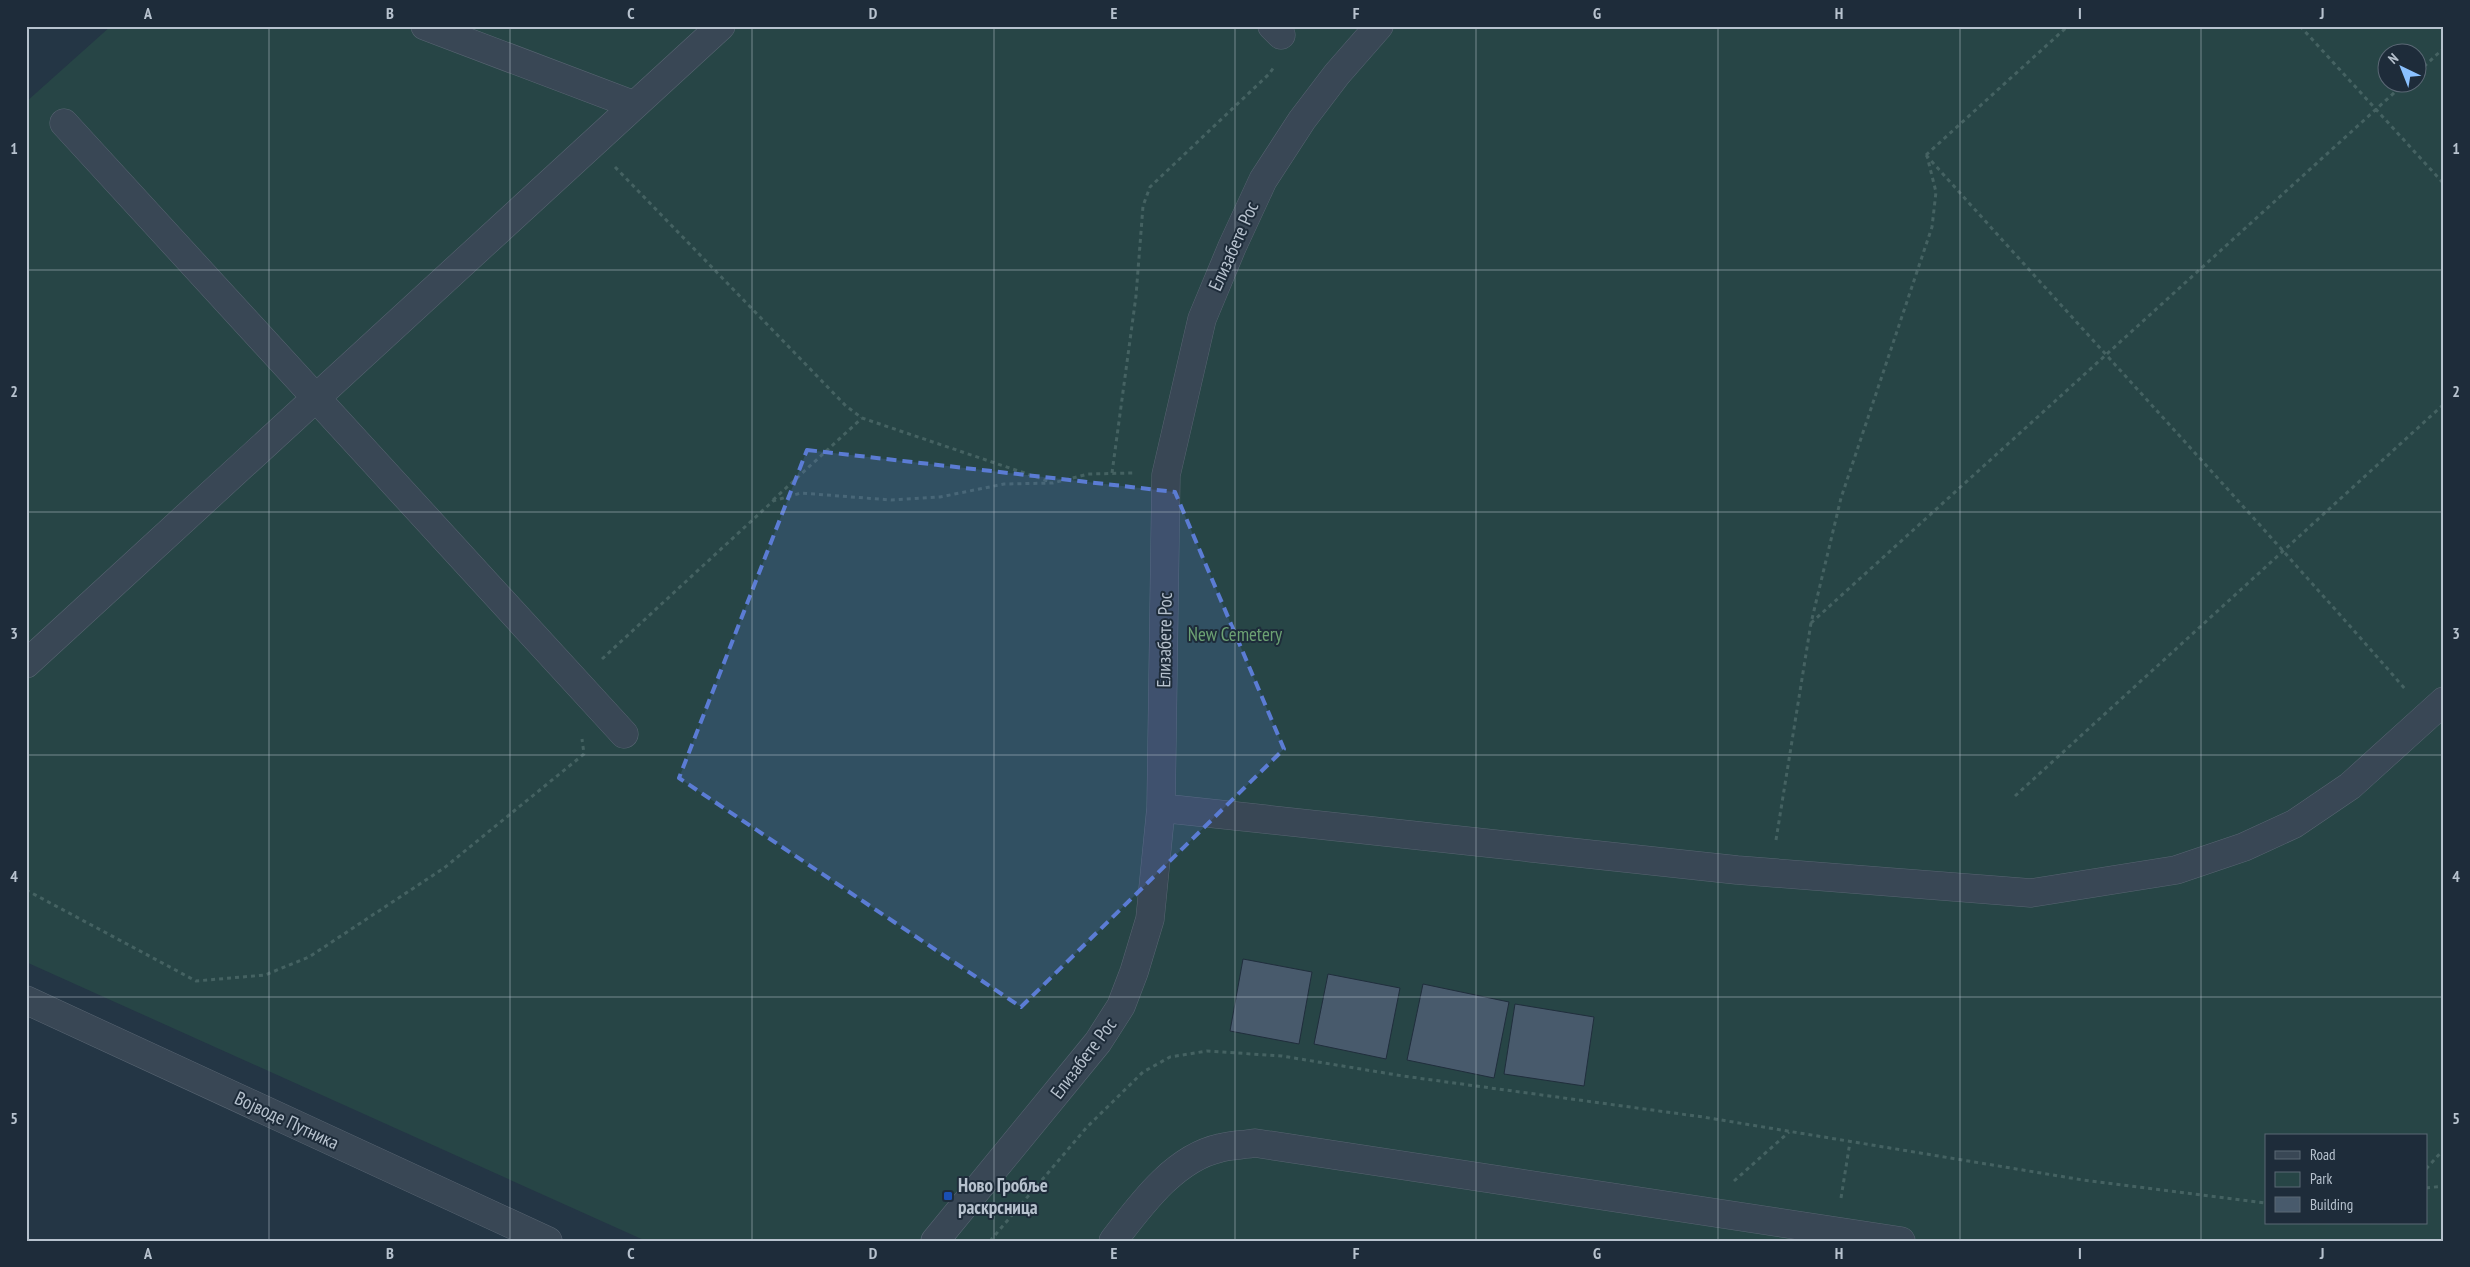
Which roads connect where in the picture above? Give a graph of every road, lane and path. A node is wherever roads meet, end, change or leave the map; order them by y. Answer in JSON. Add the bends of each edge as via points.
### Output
{"nodes":[{"id":1,"x":425,"y":26,"type":"edge"},
{"id":2,"x":721,"y":26,"type":"edge"},
{"id":3,"x":1379,"y":26,"type":"edge"},
{"id":4,"x":2068,"y":26,"type":"edge"},
{"id":5,"x":2300,"y":26,"type":"edge"},
{"id":6,"x":1277,"y":31,"type":"edge"},
{"id":7,"x":2444,"y":48,"type":"edge"},
{"id":8,"x":2428,"y":63,"type":"edge"},
{"id":9,"x":2395,"y":92,"type":"edge"},
{"id":10,"x":634,"y":105,"type":"junction"},
{"id":11,"x":2376,"y":110,"type":"junction"},
{"id":12,"x":64,"y":123,"type":"dead end"},
{"id":13,"x":592,"y":144,"type":"junction"},
{"id":14,"x":1926,"y":155,"type":"junction"},
{"id":15,"x":2444,"y":184,"type":"edge"},
{"id":16,"x":2106,"y":356,"type":"junction"},
{"id":17,"x":316,"y":398,"type":"junction"},
{"id":18,"x":2444,"y":404,"type":"edge"},
{"id":19,"x":862,"y":418,"type":"junction"},
{"id":20,"x":1112,"y":473,"type":"dead end"},
{"id":21,"x":1054,"y":482,"type":"dead end"},
{"id":22,"x":773,"y":501,"type":"dead end"},
{"id":23,"x":2284,"y":550,"type":"junction"},
{"id":24,"x":1811,"y":622,"type":"junction"},
{"id":25,"x":26,"y":664,"type":"edge"},
{"id":26,"x":2436,"y":708,"type":"edge"},
{"id":27,"x":624,"y":734,"type":"dead end"},
{"id":28,"x":2015,"y":796,"type":"dead end"},
{"id":29,"x":1161,"y":808,"type":"junction"},
{"id":30,"x":1770,"y":872,"type":"junction"},
{"id":31,"x":26,"y":1000,"type":"edge"},
{"id":32,"x":1790,"y":1132,"type":"junction"},
{"id":33,"x":1850,"y":1142,"type":"junction"},
{"id":34,"x":2444,"y":1149,"type":"edge"},
{"id":35,"x":2428,"y":1166,"type":"edge"},
{"id":36,"x":2444,"y":1186,"type":"edge"},
{"id":37,"x":2428,"y":1188,"type":"edge"},
{"id":38,"x":1841,"y":1199,"type":"dead end"},
{"id":39,"x":2265,"y":1203,"type":"edge"},
{"id":40,"x":1701,"y":1211,"type":"junction"},
{"id":41,"x":548,"y":1241,"type":"edge"},
{"id":42,"x":936,"y":1241,"type":"edge"},
{"id":43,"x":990,"y":1241,"type":"edge"},
{"id":44,"x":1113,"y":1241,"type":"edge"},
{"id":45,"x":1901,"y":1241,"type":"edge"}],
"edges":[{"from":1,"to":10,"type":"street"},
{"from":2,"to":10,"type":"street"},
{"from":3,"to":29,"type":"street","name":"Елизабете Рос","via":[[1308,112],[1263,180],[1202,318],[1166,475]]},
{"from":4,"to":14,"type":"path"},
{"from":5,"to":11,"type":"path"},
{"from":6,"to":20,"type":"path","via":[[1280,56],[1269,74],[1150,187],[1143,206],[1136,296]]},
{"from":7,"to":8,"type":"path"},
{"from":9,"to":11,"type":"path"},
{"from":10,"to":13,"type":"street"},
{"from":11,"to":15,"type":"path"},
{"from":11,"to":16,"type":"path"},
{"from":12,"to":17,"type":"street"},
{"from":13,"to":17,"type":"street"},
{"from":13,"to":19,"type":"path","via":[[846,406]]},
{"from":14,"to":16,"type":"path"},
{"from":14,"to":24,"type":"path","via":[[1936,192],[1932,226],[1841,498]]},
{"from":16,"to":23,"type":"path"},
{"from":16,"to":24,"type":"path"},
{"from":17,"to":25,"type":"street"},
{"from":17,"to":27,"type":"street"},
{"from":18,"to":23,"type":"path"},
{"from":19,"to":21,"type":"path"},
{"from":19,"to":22,"type":"path"},
{"from":23,"to":26,"type":"path"},
{"from":23,"to":28,"type":"path"},
{"from":24,"to":30,"type":"path"},
{"from":26,"to":30,"type":"street","via":[[2350,786],[2294,824],[2176,870],[2031,893]]},
{"from":29,"to":30,"type":"street"},
{"from":29,"to":42,"type":"street","name":"Елизабете Рос","via":[[1150,919],[1120,1006],[1098,1042]]},
{"from":31,"to":41,"type":"street","name":"Војводе Путника"},
{"from":32,"to":33,"type":"path"},
{"from":32,"to":40,"type":"path"},
{"from":32,"to":43,"type":"path","via":[[1282,1056],[1207,1051],[1170,1057],[1143,1072],[1087,1128]]},
{"from":33,"to":38,"type":"path"},
{"from":33,"to":39,"type":"path","via":[[2083,1180]]},
{"from":34,"to":35,"type":"path"},
{"from":36,"to":37,"type":"path"},
{"from":40,"to":44,"type":"street","via":[[1255,1143],[1218,1148],[1188,1163],[1159,1184]]},
{"from":40,"to":45,"type":"street"}]}
